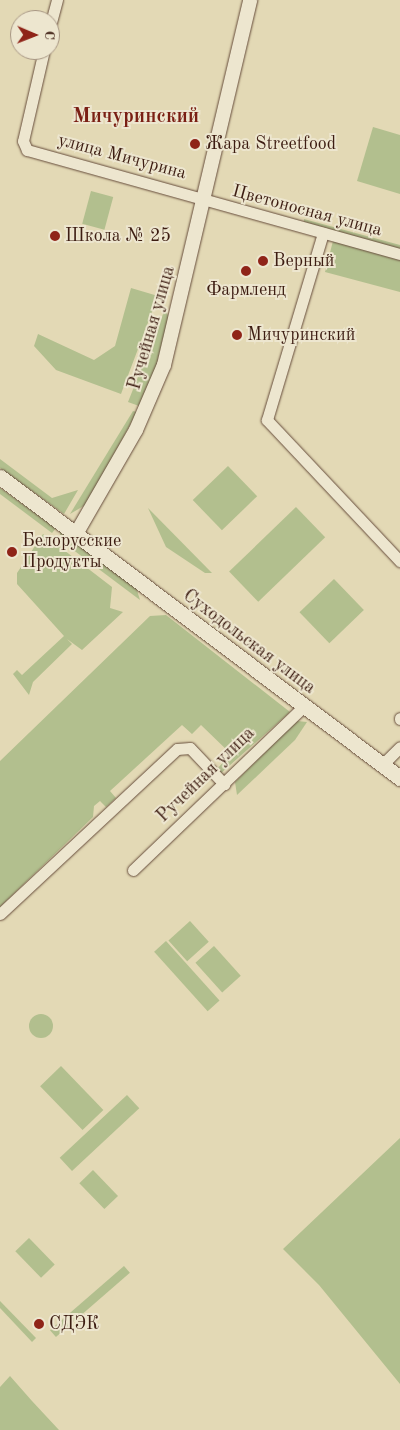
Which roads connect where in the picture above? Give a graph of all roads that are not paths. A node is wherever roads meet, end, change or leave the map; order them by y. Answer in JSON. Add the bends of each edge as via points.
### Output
{"nodes":[{"id":1,"x":250,"y":0,"type":"edge"},
{"id":2,"x":42,"y":60,"type":"edge"},
{"id":3,"x":205,"y":201,"type":"junction"},
{"id":4,"x":323,"y":233,"type":"junction"},
{"id":5,"x":400,"y":254,"type":"edge"},
{"id":6,"x":0,"y":477,"type":"edge"},
{"id":7,"x":76,"y":534,"type":"junction"},
{"id":8,"x":400,"y":561,"type":"edge"},
{"id":9,"x":304,"y":706,"type":"junction"},
{"id":10,"x":400,"y":747,"type":"edge"},
{"id":11,"x":382,"y":765,"type":"junction"},
{"id":12,"x":400,"y":778,"type":"edge"},
{"id":13,"x":224,"y":784,"type":"junction"},
{"id":14,"x":132,"y":870,"type":"dead end"},
{"id":15,"x":0,"y":914,"type":"edge"}],
"edges":[{"from":1,"to":3,"type":"street","name":"Ручейная улица"},
{"from":2,"to":3,"type":"street","name":"улица Мичурина","via":[[23,142],[27,150],[193,194]]},
{"from":3,"to":4,"type":"street","name":"Цветоносная улица"},
{"from":3,"to":7,"type":"street","name":"Ручейная улица","via":[[157,387]]},
{"from":4,"to":5,"type":"street","name":"Цветоносная улица"},
{"from":4,"to":8,"type":"street","via":[[267,420]]},
{"from":6,"to":7,"type":"main road","name":"Суходольская улица"},
{"from":7,"to":9,"type":"main road","name":"Суходольская улица"},
{"from":9,"to":11,"type":"main road","name":"Суходольская улица"},
{"from":9,"to":13,"type":"street","name":"Ручейная улица"},
{"from":10,"to":11,"type":"street"},
{"from":11,"to":12,"type":"main road","name":"Суходольская улица"},
{"from":13,"to":14,"type":"street","name":"Ручейная улица"},
{"from":13,"to":15,"type":"street","via":[[190,748],[177,749]]}]}
